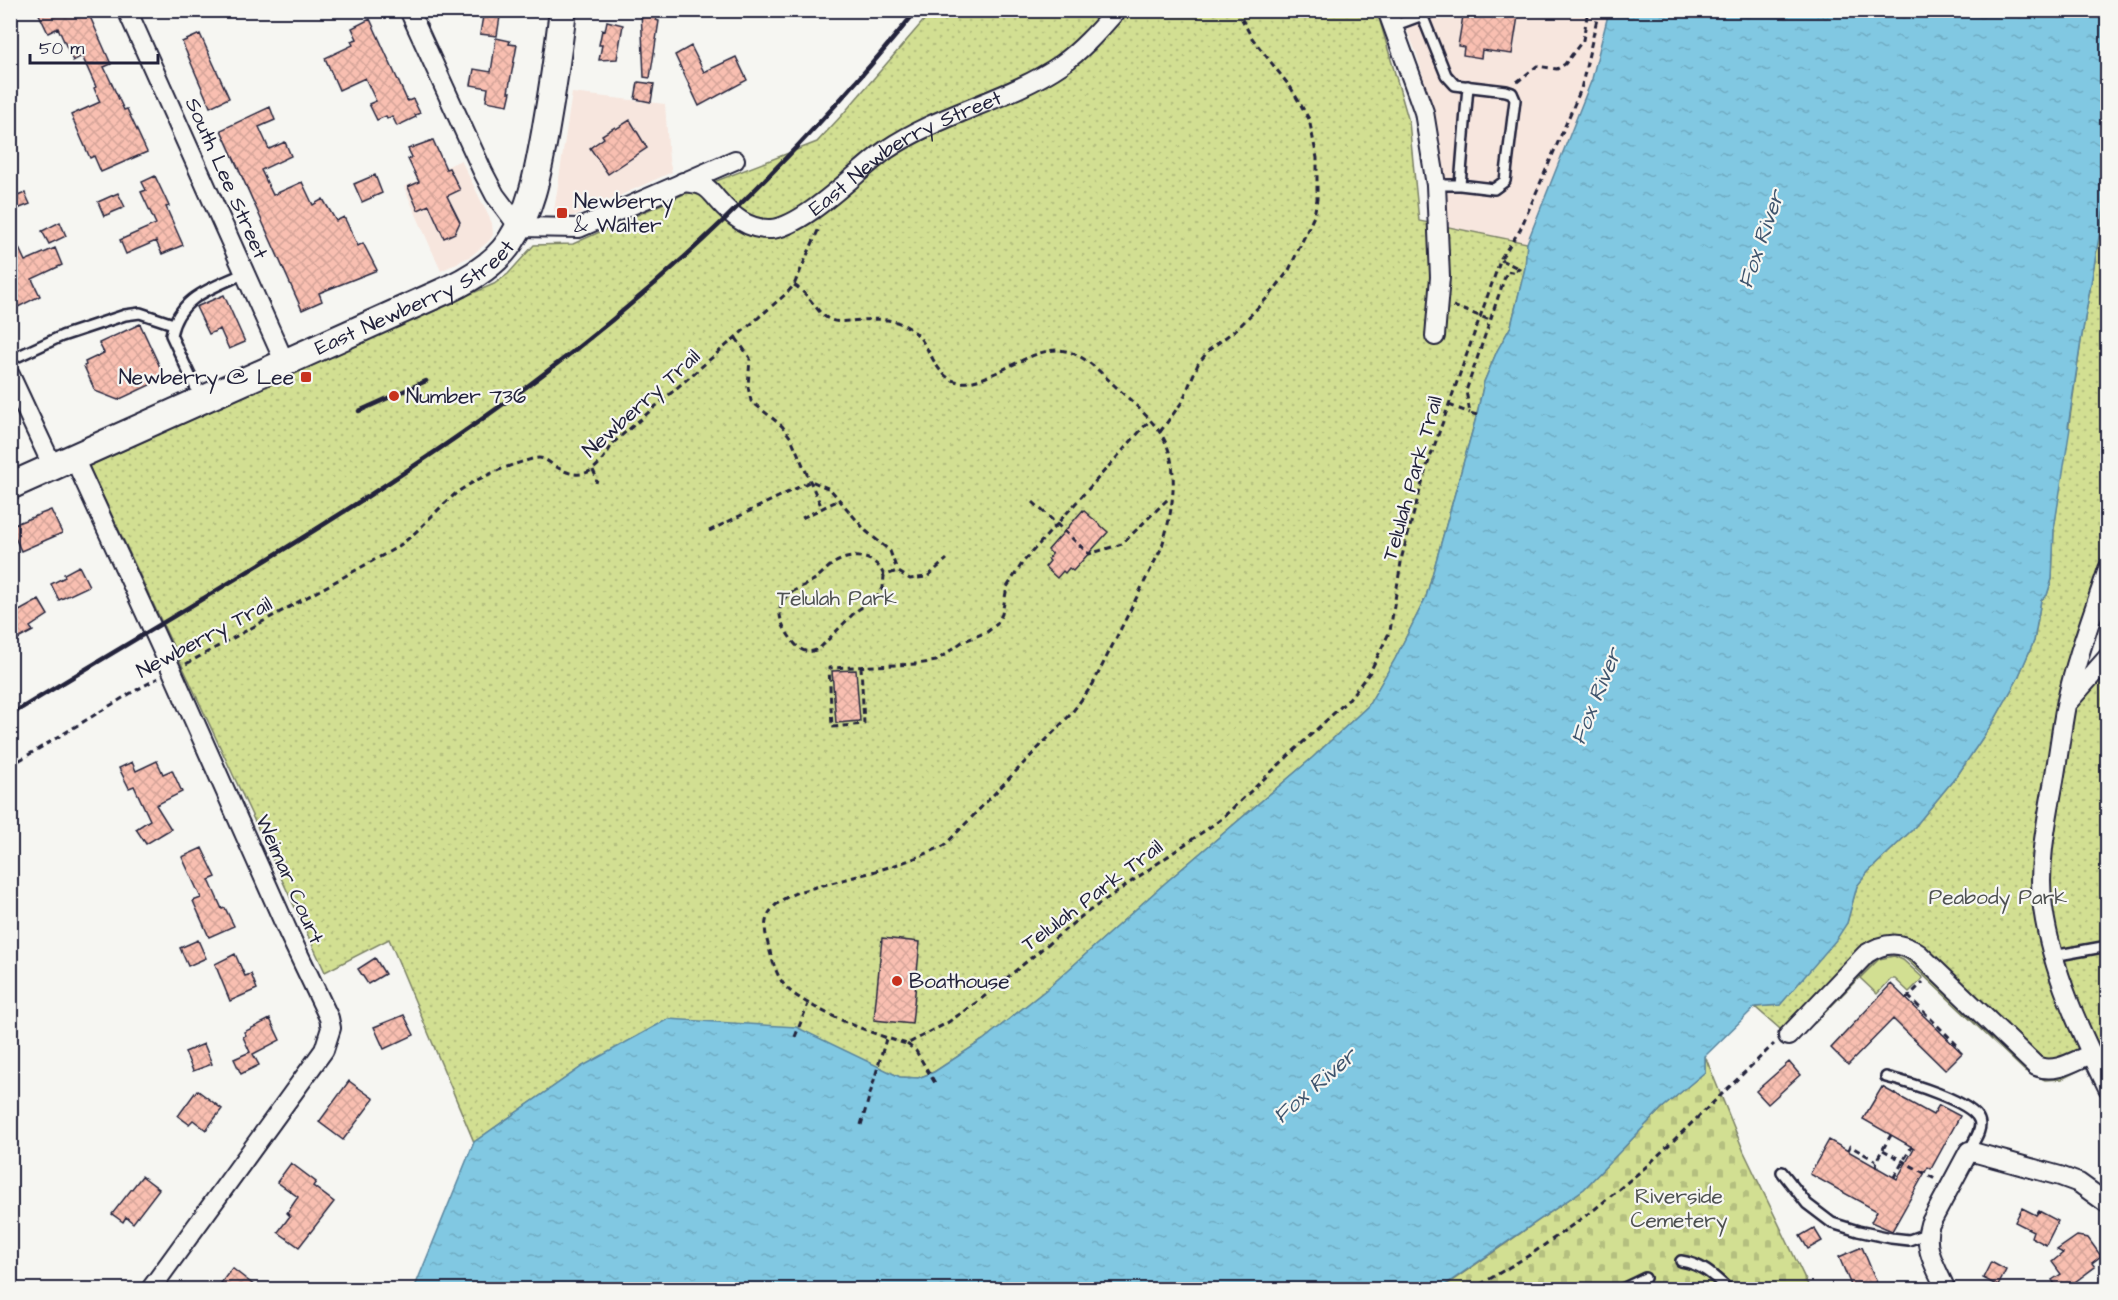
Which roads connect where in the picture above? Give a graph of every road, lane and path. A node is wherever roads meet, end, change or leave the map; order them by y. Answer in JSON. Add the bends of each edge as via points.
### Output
{"nodes":[{"id":1,"x":127,"y":10,"type":"edge"},
{"id":2,"x":409,"y":10,"type":"edge"},
{"id":3,"x":562,"y":10,"type":"edge"},
{"id":4,"x":1118,"y":10,"type":"edge"},
{"id":5,"x":1237,"y":10,"type":"edge"},
{"id":6,"x":1436,"y":10,"type":"edge"},
{"id":7,"x":1588,"y":10,"type":"edge"},
{"id":8,"x":1599,"y":10,"type":"edge"},
{"id":9,"x":1421,"y":13,"type":"edge"},
{"id":10,"x":1390,"y":18,"type":"edge"},
{"id":11,"x":1468,"y":86,"type":"junction"},
{"id":12,"x":1506,"y":91,"type":"junction"},
{"id":13,"x":735,"y":159,"type":"dead end"},
{"id":14,"x":683,"y":182,"type":"junction"},
{"id":15,"x":1436,"y":185,"type":"junction"},
{"id":16,"x":1460,"y":185,"type":"junction"},
{"id":17,"x":822,"y":222,"type":"dead end"},
{"id":18,"x":519,"y":227,"type":"junction"},
{"id":19,"x":1501,"y":260,"type":"junction"},
{"id":20,"x":1518,"y":268,"type":"junction"},
{"id":21,"x":1524,"y":271,"type":"dead end"},
{"id":22,"x":245,"y":273,"type":"junction"},
{"id":23,"x":794,"y":285,"type":"junction"},
{"id":24,"x":1462,"y":309,"type":"dead end"},
{"id":25,"x":1480,"y":316,"type":"junction"},
{"id":26,"x":1491,"y":320,"type":"junction"},
{"id":27,"x":173,"y":324,"type":"junction"},
{"id":28,"x":1435,"y":336,"type":"dead end"},
{"id":29,"x":736,"y":338,"type":"junction"},
{"id":30,"x":10,"y":360,"type":"edge"},
{"id":31,"x":285,"y":363,"type":"junction"},
{"id":32,"x":10,"y":375,"type":"edge"},
{"id":33,"x":202,"y":401,"type":"junction"},
{"id":34,"x":1448,"y":405,"type":"junction"},
{"id":35,"x":1470,"y":413,"type":"junction"},
{"id":36,"x":1477,"y":415,"type":"dead end"},
{"id":37,"x":1150,"y":420,"type":"junction"},
{"id":38,"x":1160,"y":432,"type":"junction"},
{"id":39,"x":63,"y":462,"type":"junction"},
{"id":40,"x":593,"y":470,"type":"junction"},
{"id":41,"x":811,"y":481,"type":"junction"},
{"id":42,"x":596,"y":483,"type":"dead end"},
{"id":43,"x":10,"y":486,"type":"edge"},
{"id":44,"x":1171,"y":496,"type":"junction"},
{"id":45,"x":839,"y":500,"type":"junction"},
{"id":46,"x":1033,"y":502,"type":"dead end"},
{"id":47,"x":822,"y":508,"type":"junction"},
{"id":48,"x":802,"y":518,"type":"dead end"},
{"id":49,"x":1057,"y":523,"type":"junction"},
{"id":50,"x":709,"y":531,"type":"dead end"},
{"id":51,"x":947,"y":559,"type":"dead end"},
{"id":52,"x":2108,"y":569,"type":"edge"},
{"id":53,"x":897,"y":571,"type":"junction"},
{"id":54,"x":884,"y":576,"type":"junction"},
{"id":55,"x":2108,"y":657,"type":"edge"},
{"id":56,"x":861,"y":666,"type":"junction"},
{"id":57,"x":172,"y":671,"type":"junction"},
{"id":58,"x":2066,"y":704,"type":"junction"},
{"id":59,"x":10,"y":766,"type":"edge"},
{"id":60,"x":2108,"y":946,"type":"edge"},
{"id":61,"x":2053,"y":956,"type":"junction"},
{"id":62,"x":1934,"y":970,"type":"junction"},
{"id":63,"x":808,"y":1004,"type":"junction"},
{"id":64,"x":1788,"y":1036,"type":"joint"},
{"id":65,"x":795,"y":1037,"type":"dead end"},
{"id":66,"x":886,"y":1039,"type":"junction"},
{"id":67,"x":907,"y":1044,"type":"junction"},
{"id":68,"x":1958,"y":1049,"type":"dead end"},
{"id":69,"x":2091,"y":1054,"type":"junction"},
{"id":70,"x":1886,"y":1077,"type":"dead end"},
{"id":71,"x":935,"y":1083,"type":"dead end"},
{"id":72,"x":2108,"y":1088,"type":"edge"},
{"id":73,"x":861,"y":1125,"type":"dead end"},
{"id":74,"x":1891,"y":1135,"type":"dead end"},
{"id":75,"x":1912,"y":1146,"type":"dead end"},
{"id":76,"x":1883,"y":1150,"type":"junction"},
{"id":77,"x":1848,"y":1151,"type":"dead end"},
{"id":78,"x":1969,"y":1151,"type":"junction"},
{"id":79,"x":1876,"y":1161,"type":"junction"},
{"id":80,"x":1903,"y":1161,"type":"junction"},
{"id":81,"x":1877,"y":1168,"type":"dead end"},
{"id":82,"x":1782,"y":1172,"type":"dead end"},
{"id":83,"x":1894,"y":1177,"type":"dead end"},
{"id":84,"x":1950,"y":1187,"type":"junction"},
{"id":85,"x":2108,"y":1204,"type":"edge"},
{"id":86,"x":1926,"y":1234,"type":"junction"},
{"id":87,"x":1681,"y":1262,"type":"dead end"},
{"id":88,"x":1645,"y":1278,"type":"dead end"},
{"id":89,"x":150,"y":1290,"type":"edge"},
{"id":90,"x":1471,"y":1290,"type":"edge"},
{"id":91,"x":1620,"y":1290,"type":"edge"},
{"id":92,"x":1729,"y":1290,"type":"edge"},
{"id":93,"x":1946,"y":1290,"type":"edge"}],
"edges":[{"from":1,"to":22,"type":"street","name":"South Lee Street"},
{"from":2,"to":18,"type":"street","via":[[483,172]]},
{"from":3,"to":18,"type":"main road","via":[[540,163]]},
{"from":4,"to":14,"type":"street","name":"East Newberry Street","via":[[1061,64],[908,137],[784,226],[762,228],[739,220],[701,184]]},
{"from":5,"to":38,"type":"path","via":[[1309,119],[1317,158],[1314,216],[1289,270],[1247,319],[1209,350],[1198,364],[1182,402]]},
{"from":6,"to":9,"type":"lane"},
{"from":7,"to":12,"type":"path","via":[[1582,40],[1565,64],[1557,69],[1537,66]]},
{"from":8,"to":19,"type":"path","name":"Telulah Park Trail","via":[[1581,89],[1520,230]]},
{"from":9,"to":10,"type":"lane"},
{"from":9,"to":11,"type":"lane","via":[[1446,75],[1455,85]]},
{"from":10,"to":15,"type":"street","via":[[1424,112]]},
{"from":11,"to":12,"type":"lane"},
{"from":11,"to":16,"type":"lane"},
{"from":12,"to":16,"type":"lane","via":[[1515,100],[1505,181],[1494,189]]},
{"from":13,"to":14,"type":"street","name":"East Newberry Street"},
{"from":14,"to":18,"type":"street","name":"East Newberry Street","via":[[579,228]]},
{"from":15,"to":16,"type":"lane"},
{"from":15,"to":28,"type":"street","via":[[1440,277]]},
{"from":17,"to":23,"type":"path","name":"Newberry Trail"},
{"from":18,"to":31,"type":"main road","name":"East Newberry Street","via":[[490,265],[463,283]]},
{"from":19,"to":20,"type":"path"},
{"from":19,"to":25,"type":"path","name":"Telulah Park Trail"},
{"from":20,"to":21,"type":"path"},
{"from":20,"to":26,"type":"path","via":[[1516,273],[1507,271]]},
{"from":22,"to":27,"type":"lane","via":[[192,299]]},
{"from":22,"to":31,"type":"street","name":"South Lee Street"},
{"from":23,"to":29,"type":"path","name":"Newberry Trail"},
{"from":23,"to":37,"type":"path","via":[[827,319],[836,322],[883,318],[905,325],[922,339],[944,375],[956,382],[988,376],[1042,352],[1071,352],[1087,360]]},
{"from":24,"to":25,"type":"path"},
{"from":25,"to":26,"type":"path"},
{"from":25,"to":34,"type":"path","name":"Telulah Park Trail"},
{"from":26,"to":35,"type":"path","via":[[1466,391]]},
{"from":27,"to":30,"type":"lane","via":[[140,313],[125,315],[62,336]]},
{"from":27,"to":33,"type":"lane","via":[[171,334]]},
{"from":29,"to":40,"type":"path","name":"Newberry Trail","via":[[613,443],[605,459]]},
{"from":29,"to":41,"type":"path","via":[[750,357],[751,401],[782,426]]},
{"from":31,"to":33,"type":"main road","name":"East Newberry Street"},
{"from":32,"to":39,"type":"street","name":"Weimar Court"},
{"from":33,"to":39,"type":"main road","name":"East Newberry Street"},
{"from":34,"to":35,"type":"path"},
{"from":34,"to":67,"type":"path","name":"Telulah Park Trail","via":[[1402,556],[1390,631],[1370,672],[1348,700],[1220,820],[1082,916],[980,1000]]},
{"from":35,"to":36,"type":"path"},
{"from":37,"to":38,"type":"path"},
{"from":37,"to":49,"type":"path"},
{"from":38,"to":44,"type":"path","via":[[1170,456]]},
{"from":39,"to":43,"type":"main road","name":"East Newberry Street"},
{"from":39,"to":57,"type":"street","name":"Weimar Court"},
{"from":40,"to":42,"type":"path"},
{"from":40,"to":57,"type":"path","name":"Newberry Trail","via":[[568,472],[540,458],[477,481],[455,494],[396,548]]},
{"from":41,"to":45,"type":"path","via":[[830,489]]},
{"from":41,"to":47,"type":"path"},
{"from":41,"to":50,"type":"path"},
{"from":44,"to":49,"type":"path","via":[[1122,544],[1089,554]]},
{"from":44,"to":63,"type":"path","via":[[1161,549],[1093,684],[1071,714],[971,819],[945,845],[888,867],[798,892],[784,898],[766,917],[766,935],[779,976],[786,987]]},
{"from":45,"to":47,"type":"path"},
{"from":45,"to":53,"type":"path","via":[[890,551]]},
{"from":46,"to":49,"type":"path"},
{"from":47,"to":48,"type":"path"},
{"from":49,"to":56,"type":"path","via":[[1013,574],[1002,614],[987,632],[962,642],[936,661]]},
{"from":51,"to":53,"type":"path","via":[[930,575],[917,580]]},
{"from":52,"to":58,"type":"street"},
{"from":53,"to":54,"type":"path"},
{"from":54,"to":54,"type":"path","via":[[879,595],[814,651],[801,650],[782,625],[779,611],[784,598],[840,560],[871,559]]},
{"from":55,"to":58,"type":"street"},
{"from":56,"to":56,"type":"path","via":[[829,668],[832,727],[864,724]]},
{"from":57,"to":59,"type":"path","name":"Newberry Trail"},
{"from":57,"to":89,"type":"street","name":"Weimar Court","via":[[331,1028],[324,1050]]},
{"from":58,"to":61,"type":"street","via":[[2044,833],[2042,906]]},
{"from":60,"to":61,"type":"lane"},
{"from":61,"to":69,"type":"street"},
{"from":62,"to":64,"type":"street","via":[[1899,944],[1876,947]]},
{"from":62,"to":68,"type":"path","via":[[1907,998]]},
{"from":62,"to":69,"type":"street","via":[[2036,1066],[2044,1070],[2057,1068]]},
{"from":63,"to":65,"type":"path"},
{"from":63,"to":66,"type":"path"},
{"from":64,"to":90,"type":"path","via":[[1777,1040],[1647,1166],[1595,1209]]},
{"from":66,"to":67,"type":"path"},
{"from":66,"to":73,"type":"path"},
{"from":67,"to":71,"type":"path","via":[[916,1051]]},
{"from":69,"to":72,"type":"street"},
{"from":70,"to":78,"type":"lane","via":[[1930,1089],[1973,1111],[1980,1129]]},
{"from":74,"to":76,"type":"path"},
{"from":75,"to":80,"type":"path"},
{"from":76,"to":79,"type":"path"},
{"from":76,"to":80,"type":"path"},
{"from":77,"to":79,"type":"path","via":[[1850,1146]]},
{"from":78,"to":84,"type":"street"},
{"from":78,"to":85,"type":"street","via":[[2079,1183]]},
{"from":79,"to":81,"type":"path"},
{"from":80,"to":83,"type":"path"},
{"from":80,"to":84,"type":"path"},
{"from":82,"to":86,"type":"lane","via":[[1807,1204],[1832,1223],[1891,1238],[1909,1240]]},
{"from":84,"to":86,"type":"street"},
{"from":86,"to":93,"type":"street"},
{"from":87,"to":92,"type":"lane","via":[[1711,1272]]},
{"from":88,"to":91,"type":"lane"}]}
